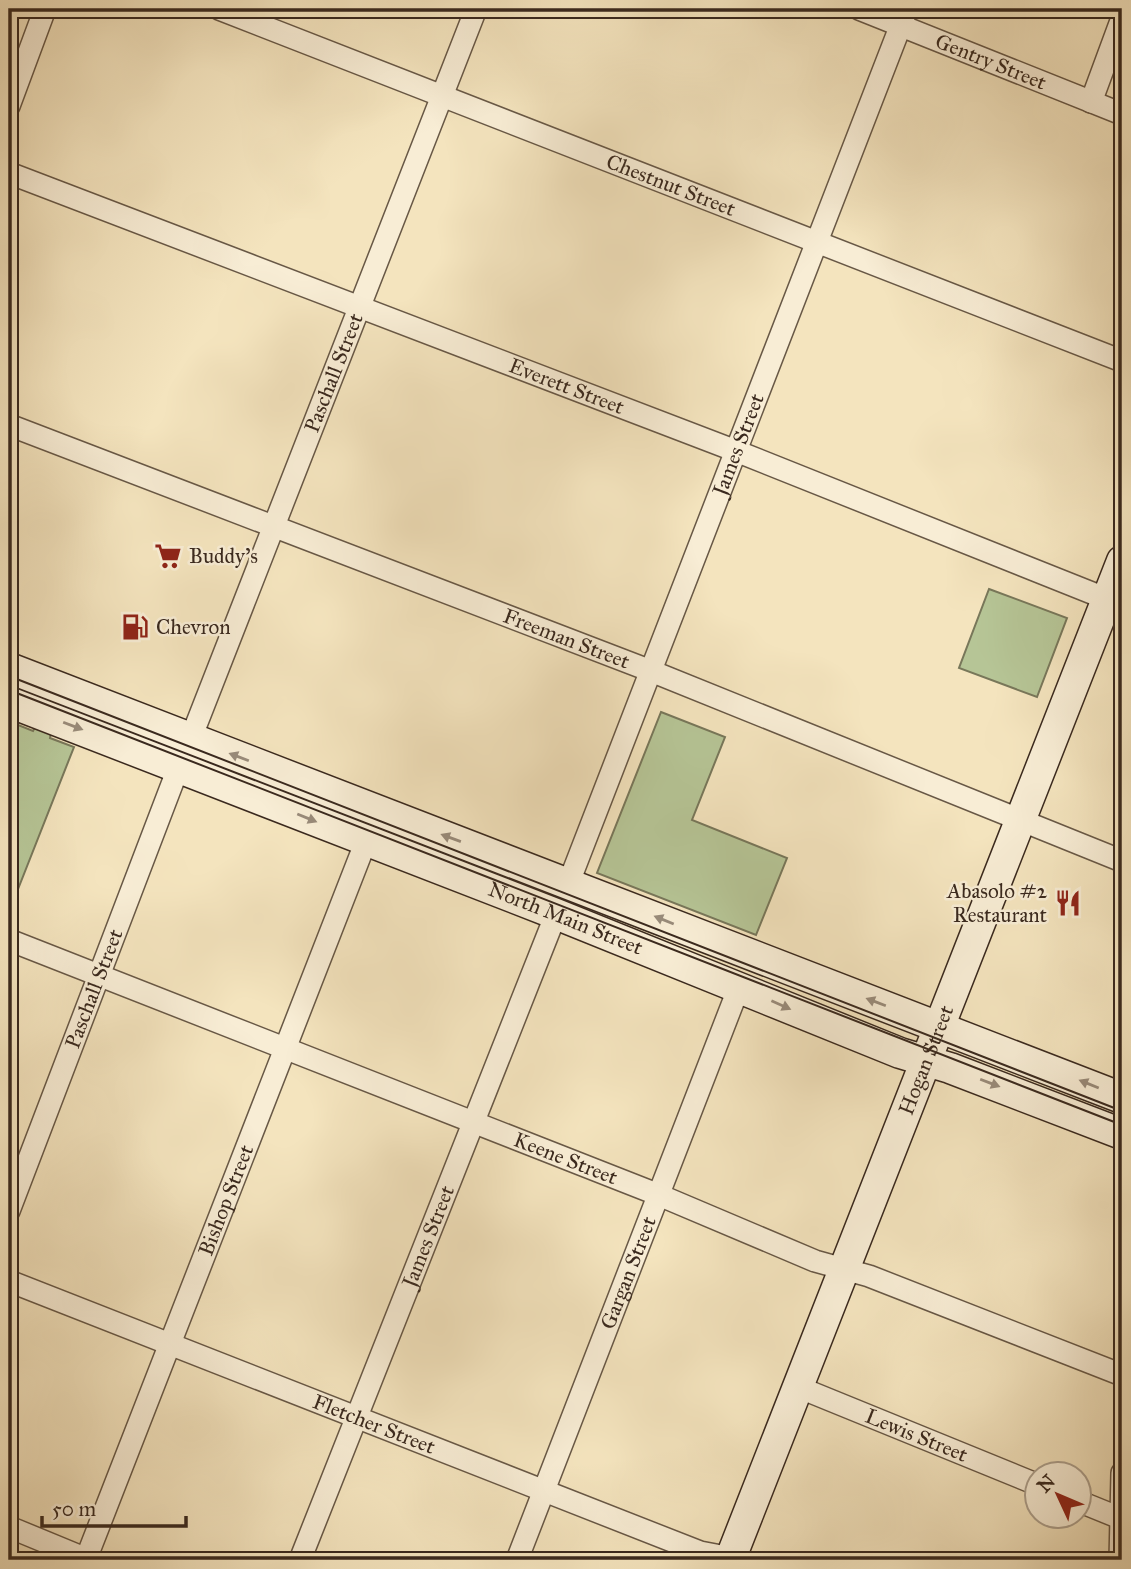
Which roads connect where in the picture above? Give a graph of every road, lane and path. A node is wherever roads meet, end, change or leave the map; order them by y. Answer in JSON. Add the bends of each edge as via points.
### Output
{"nodes":[{"id":1,"x":45,"y":9,"type":"edge"},
{"id":2,"x":219,"y":9,"type":"edge"},
{"id":3,"x":476,"y":9,"type":"edge"},
{"id":4,"x":859,"y":9,"type":"edge"},
{"id":5,"x":904,"y":17,"type":"edge"},
{"id":6,"x":1122,"y":18,"type":"edge"},
{"id":7,"x":442,"y":96,"type":"junction"},
{"id":8,"x":1091,"y":102,"type":"junction"},
{"id":9,"x":9,"y":106,"type":"edge"},
{"id":10,"x":1122,"y":114,"type":"edge"},
{"id":11,"x":9,"y":173,"type":"edge"},
{"id":12,"x":817,"y":242,"type":"junction"},
{"id":13,"x":359,"y":308,"type":"junction"},
{"id":14,"x":1122,"y":361,"type":"edge"},
{"id":15,"x":9,"y":425,"type":"edge"},
{"id":16,"x":736,"y":451,"type":"junction"},
{"id":17,"x":274,"y":526,"type":"junction"},
{"id":18,"x":1122,"y":561,"type":"edge"},
{"id":19,"x":1115,"y":602,"type":"edge"},
{"id":20,"x":9,"y":668,"type":"edge"},
{"id":21,"x":651,"y":671,"type":"junction"},
{"id":22,"x":9,"y":702,"type":"edge"},
{"id":23,"x":191,"y":738,"type":"junction"},
{"id":24,"x":179,"y":766,"type":"junction"},
{"id":25,"x":1022,"y":821,"type":"junction"},
{"id":26,"x":366,"y":841,"type":"junction"},
{"id":27,"x":1122,"y":861,"type":"edge"},
{"id":28,"x":569,"y":882,"type":"junction"},
{"id":29,"x":556,"y":914,"type":"junction"},
{"id":30,"x":9,"y":940,"type":"edge"},
{"id":31,"x":100,"y":976,"type":"junction"},
{"id":32,"x":739,"y":987,"type":"junction"},
{"id":33,"x":939,"y":1027,"type":"junction"},
{"id":34,"x":283,"y":1049,"type":"junction"},
{"id":35,"x":926,"y":1062,"type":"junction"},
{"id":36,"x":1122,"y":1098,"type":"edge"},
{"id":37,"x":473,"y":1124,"type":"junction"},
{"id":38,"x":1122,"y":1134,"type":"edge"},
{"id":39,"x":659,"y":1195,"type":"junction"},
{"id":40,"x":9,"y":1211,"type":"edge"},
{"id":41,"x":845,"y":1268,"type":"junction"},
{"id":42,"x":9,"y":1281,"type":"edge"},
{"id":43,"x":170,"y":1344,"type":"junction"},
{"id":44,"x":1122,"y":1375,"type":"edge"},
{"id":45,"x":798,"y":1387,"type":"junction"},
{"id":46,"x":358,"y":1417,"type":"junction"},
{"id":47,"x":1122,"y":1473,"type":"edge"},
{"id":48,"x":1023,"y":1478,"type":"edge"},
{"id":49,"x":544,"y":1492,"type":"junction"},
{"id":50,"x":1092,"y":1506,"type":"edge"},
{"id":51,"x":1120,"y":1518,"type":"junction"},
{"id":52,"x":9,"y":1527,"type":"edge"},
{"id":53,"x":734,"y":1559,"type":"edge"},
{"id":54,"x":88,"y":1560,"type":"edge"},
{"id":55,"x":300,"y":1560,"type":"edge"},
{"id":56,"x":517,"y":1560,"type":"edge"},
{"id":57,"x":1120,"y":1560,"type":"edge"}],
"edges":[{"from":1,"to":9,"type":"street"},
{"from":2,"to":7,"type":"street","name":"Chestnut Street"},
{"from":3,"to":7,"type":"street","name":"Paschall Street"},
{"from":4,"to":5,"type":"street","name":"Gentry Street"},
{"from":5,"to":8,"type":"street","name":"Gentry Street"},
{"from":5,"to":12,"type":"street","name":"James Street"},
{"from":6,"to":8,"type":"street"},
{"from":7,"to":12,"type":"street","name":"Chestnut Street"},
{"from":7,"to":13,"type":"street","name":"Paschall Street"},
{"from":8,"to":10,"type":"street","name":"Gentry Street"},
{"from":11,"to":13,"type":"street","name":"Everett Street"},
{"from":12,"to":14,"type":"street","name":"Chestnut Street"},
{"from":12,"to":16,"type":"street","name":"James Street"},
{"from":13,"to":16,"type":"street","name":"Everett Street"},
{"from":13,"to":17,"type":"street","name":"Paschall Street"},
{"from":15,"to":17,"type":"street","name":"Freeman Street"},
{"from":16,"to":19,"type":"street","name":"Everett Street"},
{"from":16,"to":21,"type":"street","name":"James Street"},
{"from":17,"to":21,"type":"street","name":"Freeman Street"},
{"from":17,"to":23,"type":"street","name":"Paschall Street"},
{"from":18,"to":19,"type":"main road","name":"Hogan Street"},
{"from":19,"to":25,"type":"main road","name":"Hogan Street"},
{"from":20,"to":23,"type":"main road","name":"North Main Street"},
{"from":21,"to":25,"type":"street","name":"Freeman Street"},
{"from":21,"to":28,"type":"street","name":"James Street"},
{"from":22,"to":24,"type":"main road","name":"North Main Street","one_way":true},
{"from":28,"to":23,"type":"main road","name":"North Main Street","one_way":true},
{"from":24,"to":26,"type":"main road","name":"North Main Street","one_way":true},
{"from":24,"to":31,"type":"street","name":"Paschall Street"},
{"from":25,"to":27,"type":"street","name":"Freeman Street"},
{"from":25,"to":33,"type":"main road","name":"Hogan Street"},
{"from":26,"to":29,"type":"main road","name":"North Main Street"},
{"from":26,"to":34,"type":"street","name":"Bishop Street"},
{"from":33,"to":28,"type":"main road","name":"North Main Street","one_way":true},
{"from":29,"to":32,"type":"main road","name":"North Main Street"},
{"from":29,"to":37,"type":"street","name":"James Street"},
{"from":30,"to":31,"type":"street","name":"Keene Street"},
{"from":31,"to":34,"type":"street","name":"Keene Street"},
{"from":31,"to":40,"type":"street","name":"Paschall Street"},
{"from":32,"to":35,"type":"main road","name":"North Main Street","one_way":true},
{"from":32,"to":39,"type":"street","name":"Gargan Street"},
{"from":33,"to":35,"type":"main road","name":"Hogan Street"},
{"from":36,"to":33,"type":"main road","name":"North Main Street","one_way":true},
{"from":34,"to":37,"type":"street","name":"Keene Street"},
{"from":34,"to":43,"type":"street","name":"Bishop Street"},
{"from":35,"to":38,"type":"main road","name":"North Main Street","one_way":true},
{"from":35,"to":41,"type":"main road","name":"Hogan Street"},
{"from":37,"to":39,"type":"street","name":"Keene Street"},
{"from":37,"to":46,"type":"street","name":"James Street"},
{"from":39,"to":41,"type":"street","name":"Keene Street","via":[[815,1261]]},
{"from":39,"to":49,"type":"street","name":"Gargan Street"},
{"from":41,"to":44,"type":"street","name":"Keene Street"},
{"from":41,"to":45,"type":"main road","name":"Hogan Street"},
{"from":42,"to":43,"type":"street","name":"Fletcher Street"},
{"from":43,"to":46,"type":"street","name":"Fletcher Street"},
{"from":43,"to":54,"type":"street","name":"Bishop Street"},
{"from":45,"to":48,"type":"street","name":"Lewis Street"},
{"from":45,"to":53,"type":"main road","name":"Hogan Street"},
{"from":46,"to":49,"type":"street","name":"Fletcher Street"},
{"from":46,"to":55,"type":"street","name":"James Street"},
{"from":47,"to":51,"type":"street"},
{"from":49,"to":53,"type":"street","name":"Fletcher Street","via":[[701,1552]]},
{"from":49,"to":56,"type":"street","name":"Gargan Street"},
{"from":50,"to":51,"type":"street"},
{"from":51,"to":57,"type":"street"},
{"from":52,"to":54,"type":"street"}]}
